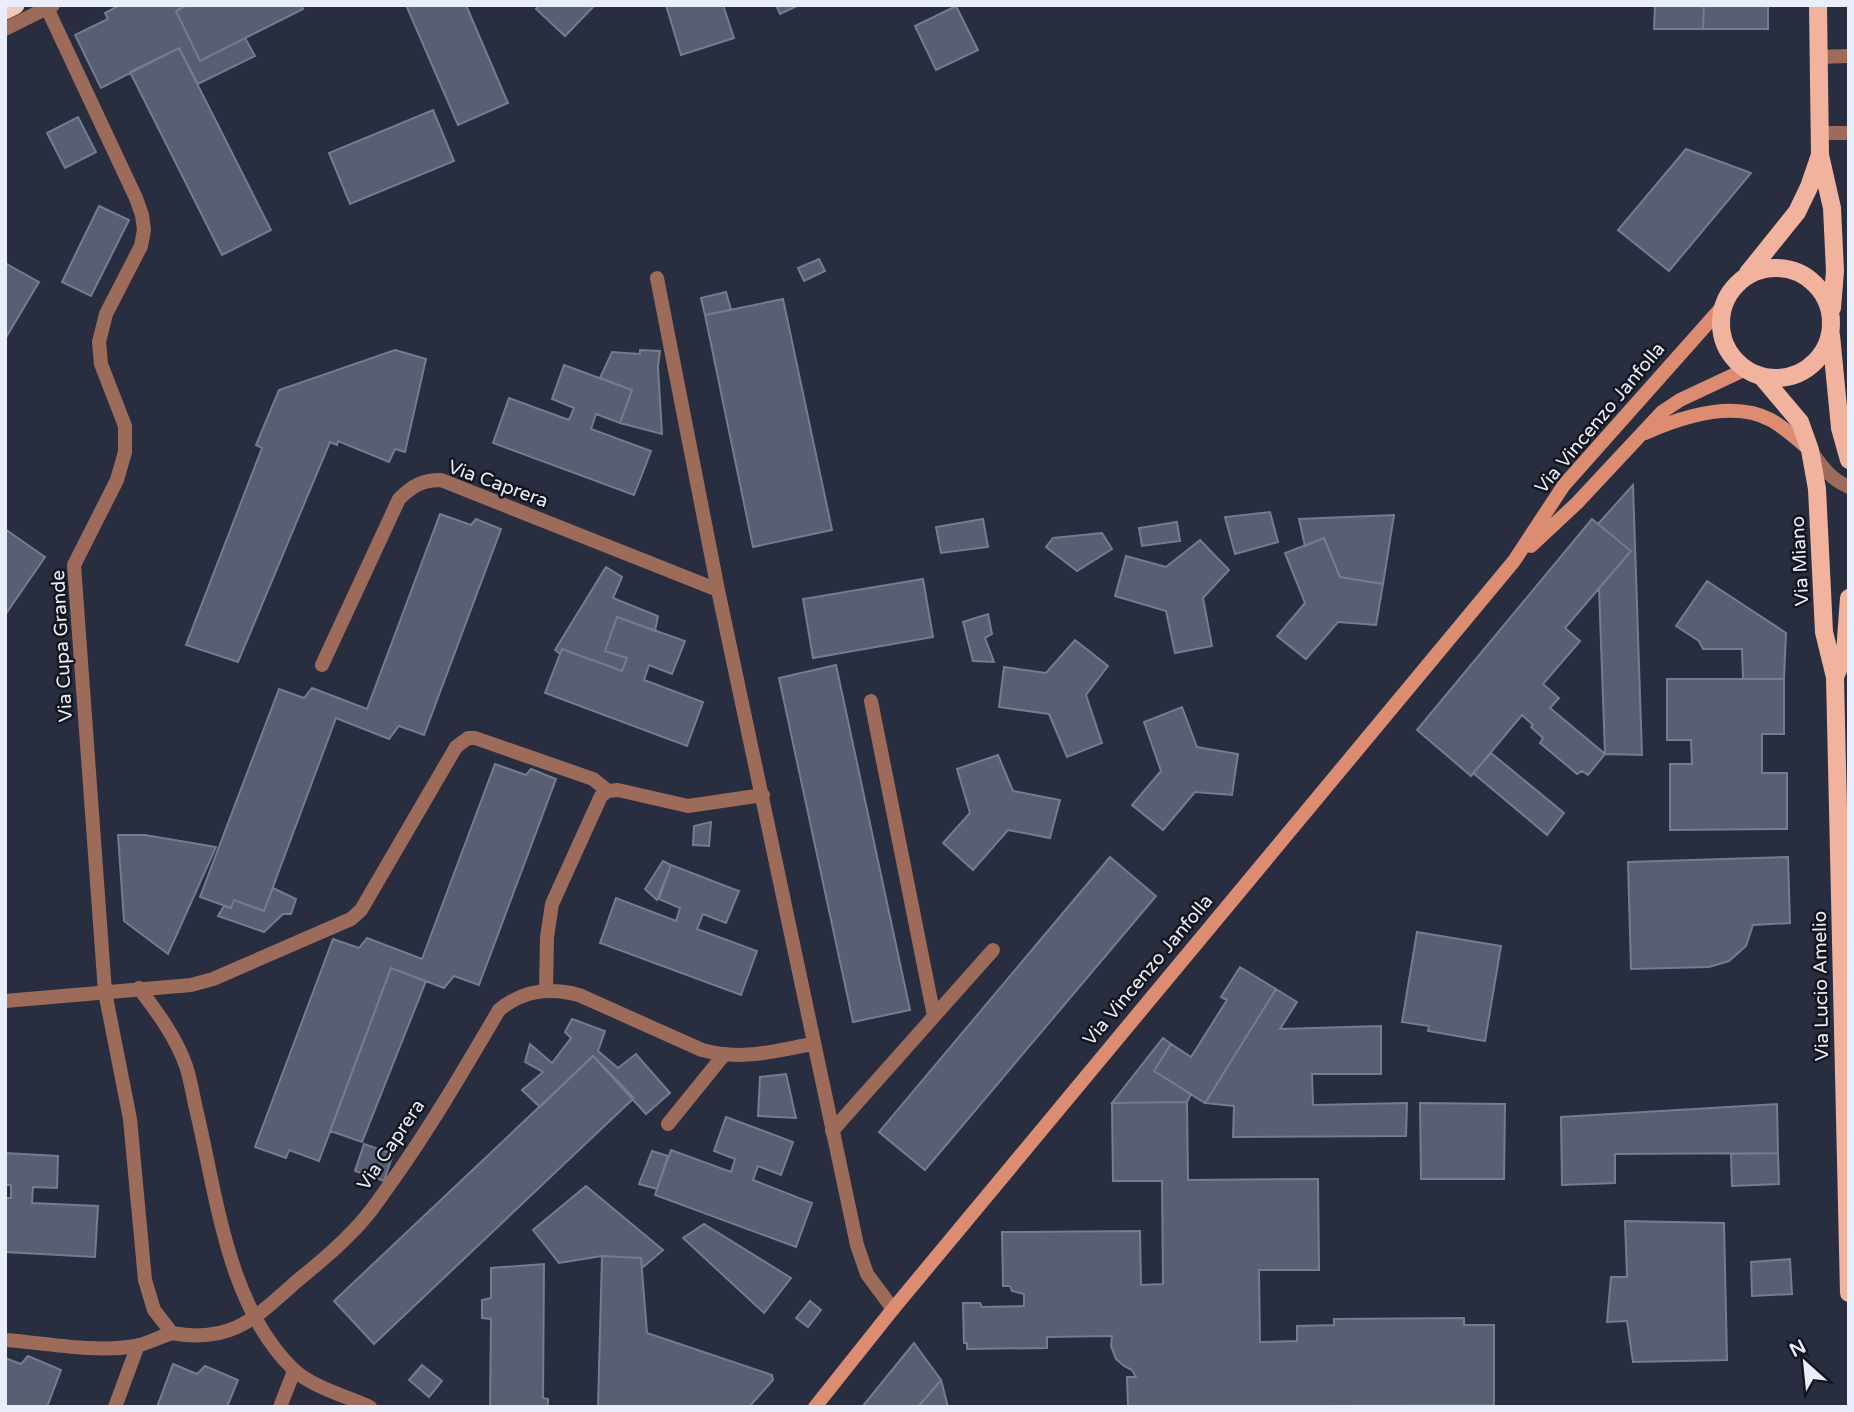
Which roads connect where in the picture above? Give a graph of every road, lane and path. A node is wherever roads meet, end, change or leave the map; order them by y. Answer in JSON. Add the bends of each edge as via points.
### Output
{"nodes":[{"id":1,"x":15,"y":5,"type":"edge"},
{"id":2,"x":1818,"y":5,"type":"edge"},
{"id":3,"x":50,"y":7,"type":"edge"},
{"id":4,"x":5,"y":10,"type":"edge"},
{"id":5,"x":5,"y":29,"type":"edge"},
{"id":6,"x":1849,"y":56,"type":"edge"},
{"id":7,"x":1818,"y":57,"type":"junction"},
{"id":8,"x":1849,"y":133,"type":"edge"},
{"id":9,"x":1819,"y":134,"type":"junction"},
{"id":10,"x":1820,"y":155,"type":"junction"},
{"id":11,"x":1744,"y":277,"type":"junction"},
{"id":12,"x":657,"y":278,"type":"dead end"},
{"id":13,"x":1723,"y":306,"type":"junction"},
{"id":14,"x":1831,"y":314,"type":"junction"},
{"id":15,"x":1831,"y":333,"type":"junction"},
{"id":16,"x":1754,"y":373,"type":"junction"},
{"id":17,"x":1637,"y":436,"type":"junction"},
{"id":18,"x":1810,"y":450,"type":"junction"},
{"id":19,"x":1849,"y":460,"type":"edge"},
{"id":20,"x":1849,"y":487,"type":"edge"},
{"id":21,"x":1514,"y":561,"type":"junction"},
{"id":22,"x":718,"y":590,"type":"junction"},
{"id":23,"x":1849,"y":598,"type":"edge"},
{"id":24,"x":322,"y":665,"type":"dead end"},
{"id":25,"x":1835,"y":677,"type":"junction"},
{"id":26,"x":871,"y":701,"type":"dead end"},
{"id":27,"x":608,"y":791,"type":"junction"},
{"id":28,"x":763,"y":795,"type":"junction"},
{"id":29,"x":993,"y":950,"type":"dead end"},
{"id":30,"x":139,"y":988,"type":"junction"},
{"id":31,"x":546,"y":990,"type":"junction"},
{"id":32,"x":105,"y":992,"type":"junction"},
{"id":33,"x":5,"y":1002,"type":"edge"},
{"id":34,"x":934,"y":1016,"type":"junction"},
{"id":35,"x":813,"y":1044,"type":"junction"},
{"id":36,"x":723,"y":1056,"type":"junction"},
{"id":37,"x":668,"y":1124,"type":"dead end"},
{"id":38,"x":832,"y":1131,"type":"junction"},
{"id":39,"x":1849,"y":1293,"type":"edge"},
{"id":40,"x":893,"y":1309,"type":"junction"},
{"id":41,"x":254,"y":1318,"type":"junction"},
{"id":42,"x":172,"y":1333,"type":"junction"},
{"id":43,"x":5,"y":1340,"type":"edge"},
{"id":44,"x":138,"y":1345,"type":"junction"},
{"id":45,"x":294,"y":1371,"type":"junction"},
{"id":46,"x":115,"y":1407,"type":"edge"},
{"id":47,"x":280,"y":1407,"type":"edge"},
{"id":48,"x":370,"y":1407,"type":"edge"},
{"id":49,"x":815,"y":1407,"type":"edge"}],
"edges":[{"from":1,"to":4,"type":"highway"},
{"from":2,"to":7,"type":"main road"},
{"from":3,"to":5,"type":"street"},
{"from":3,"to":32,"type":"street","name":"Via Cupa Grande","via":[[136,198],[144,230],[141,246],[106,314],[99,342],[101,364],[124,426],[125,452],[117,480],[75,565]]},
{"from":6,"to":7,"type":"street"},
{"from":7,"to":9,"type":"main road"},
{"from":8,"to":9,"type":"street"},
{"from":9,"to":10,"type":"main road"},
{"from":10,"to":11,"type":"main road","via":[[1797,212]]},
{"from":10,"to":14,"type":"main road","via":[[1832,208],[1835,271]]},
{"from":11,"to":13,"type":"main road"},
{"from":11,"to":14,"type":"main road","via":[[1781,267],[1799,272],[1826,297]]},
{"from":12,"to":22,"type":"street"},
{"from":13,"to":16,"type":"main road","name":"Via Miano","via":[[1724,342],[1733,357]]},
{"from":13,"to":21,"type":"main road","name":"Via Vincenzo Janfolla","via":[[1564,485]]},
{"from":14,"to":15,"type":"main road"},
{"from":15,"to":16,"type":"main road","via":[[1824,351],[1797,374]]},
{"from":15,"to":19,"type":"main road","via":[[1840,428]]},
{"from":16,"to":17,"type":"main road","name":"Via Vincenzo Janfolla","via":[[1679,400]]},
{"from":16,"to":18,"type":"main road","name":"Via Miano","via":[[1800,422]]},
{"from":17,"to":18,"type":"main road","via":[[1672,421],[1740,411],[1770,420]]},
{"from":17,"to":21,"type":"main road","name":"Via Vincenzo Janfolla","via":[[1577,503]]},
{"from":18,"to":20,"type":"street","via":[[1823,469]]},
{"from":18,"to":25,"type":"main road","name":"Via Miano","via":[[1817,489],[1824,632]]},
{"from":21,"to":40,"type":"main road","name":"Via Vincenzo Janfolla"},
{"from":22,"to":24,"type":"street","name":"Via Caprera","via":[[440,480],[427,480],[399,499]]},
{"from":22,"to":28,"type":"street"},
{"from":23,"to":25,"type":"main road","via":[[1845,653]]},
{"from":25,"to":39,"type":"main road","name":"Via Lucio Amelio"},
{"from":26,"to":34,"type":"street"},
{"from":27,"to":28,"type":"street","via":[[688,806]]},
{"from":27,"to":30,"type":"street","via":[[593,779],[467,738],[456,747],[361,910],[351,919],[213,979]]},
{"from":27,"to":31,"type":"street","via":[[597,803],[552,904]]},
{"from":28,"to":35,"type":"street"},
{"from":29,"to":34,"type":"street"},
{"from":30,"to":32,"type":"street"},
{"from":30,"to":41,"type":"street","via":[[164,1022],[185,1065],[228,1247]]},
{"from":31,"to":36,"type":"street","name":"Via Caprera","via":[[579,995]]},
{"from":31,"to":41,"type":"street","name":"Via Caprera","via":[[512,999],[499,1010],[422,1139],[374,1206],[349,1235]]},
{"from":32,"to":33,"type":"street"},
{"from":32,"to":42,"type":"street","name":"Via Cupa Grande","via":[[130,1119],[145,1280],[154,1310]]},
{"from":34,"to":38,"type":"street"},
{"from":35,"to":36,"type":"street","name":"Via Caprera"},
{"from":35,"to":38,"type":"street"},
{"from":36,"to":37,"type":"street"},
{"from":38,"to":40,"type":"street","via":[[857,1245],[867,1274]]},
{"from":40,"to":49,"type":"main road","name":"Via Vincenzo Janfolla"},
{"from":41,"to":42,"type":"street","name":"Via Caprera","via":[[211,1335]]},
{"from":41,"to":45,"type":"street"},
{"from":42,"to":44,"type":"street"},
{"from":43,"to":44,"type":"street","via":[[99,1348]]},
{"from":44,"to":46,"type":"street"},
{"from":45,"to":47,"type":"street"},
{"from":45,"to":48,"type":"street"}]}
